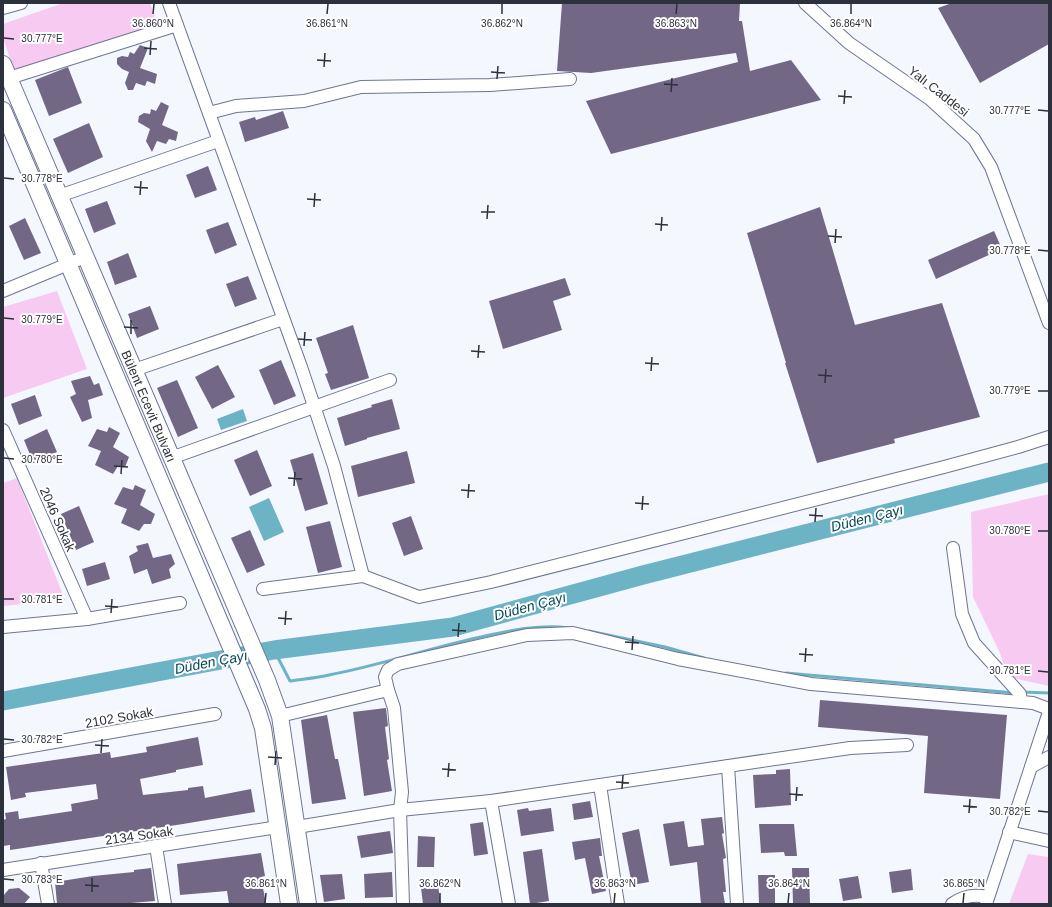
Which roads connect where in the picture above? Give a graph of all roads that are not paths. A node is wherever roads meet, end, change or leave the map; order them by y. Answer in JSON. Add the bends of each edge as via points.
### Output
{"nodes":[{"id":1,"x":21,"y":3,"type":"edge"},
{"id":2,"x":169,"y":3,"type":"edge"},
{"id":3,"x":805,"y":3,"type":"edge"},
{"id":4,"x":3,"y":8,"type":"edge"},
{"id":5,"x":177,"y":25,"type":"junction"},
{"id":6,"x":6,"y":71,"type":"edge"},
{"id":7,"x":570,"y":79,"type":"dead end"},
{"id":8,"x":3,"y":110,"type":"edge"},
{"id":9,"x":209,"y":113,"type":"junction"},
{"id":10,"x":218,"y":141,"type":"junction"},
{"id":11,"x":59,"y":196,"type":"junction"},
{"id":12,"x":85,"y":257,"type":"junction"},
{"id":13,"x":69,"y":265,"type":"junction"},
{"id":14,"x":3,"y":291,"type":"edge"},
{"id":15,"x":283,"y":319,"type":"junction"},
{"id":16,"x":1049,"y":323,"type":"edge"},
{"id":17,"x":134,"y":370,"type":"junction"},
{"id":18,"x":390,"y":380,"type":"dead end"},
{"id":19,"x":314,"y":406,"type":"junction"},
{"id":20,"x":3,"y":430,"type":"edge"},
{"id":21,"x":1049,"y":437,"type":"edge"},
{"id":22,"x":171,"y":458,"type":"junction"},
{"id":23,"x":953,"y":548,"type":"dead end"},
{"id":24,"x":363,"y":576,"type":"junction"},
{"id":25,"x":262,"y":589,"type":"dead end"},
{"id":26,"x":180,"y":603,"type":"dead end"},
{"id":27,"x":87,"y":619,"type":"junction"},
{"id":28,"x":3,"y":627,"type":"edge"},
{"id":29,"x":388,"y":690,"type":"junction"},
{"id":30,"x":1018,"y":695,"type":"junction"},
{"id":31,"x":1049,"y":711,"type":"edge"},
{"id":32,"x":215,"y":714,"type":"dead end"},
{"id":33,"x":280,"y":716,"type":"junction"},
{"id":34,"x":907,"y":745,"type":"dead end"},
{"id":35,"x":3,"y":751,"type":"edge"},
{"id":36,"x":1049,"y":757,"type":"edge"},
{"id":37,"x":728,"y":766,"type":"junction"},
{"id":38,"x":1031,"y":768,"type":"junction"},
{"id":39,"x":600,"y":785,"type":"junction"},
{"id":40,"x":491,"y":801,"type":"junction"},
{"id":41,"x":400,"y":810,"type":"junction"},
{"id":42,"x":278,"y":827,"type":"junction"},
{"id":43,"x":297,"y":827,"type":"junction"},
{"id":44,"x":1009,"y":832,"type":"junction"},
{"id":45,"x":1049,"y":841,"type":"edge"},
{"id":46,"x":156,"y":846,"type":"junction"},
{"id":47,"x":41,"y":863,"type":"junction"},
{"id":48,"x":3,"y":870,"type":"edge"},
{"id":49,"x":986,"y":901,"type":"edge"},
{"id":50,"x":48,"y":904,"type":"edge"},
{"id":51,"x":165,"y":904,"type":"edge"},
{"id":52,"x":289,"y":904,"type":"edge"},
{"id":53,"x":308,"y":904,"type":"edge"},
{"id":54,"x":403,"y":904,"type":"edge"},
{"id":55,"x":509,"y":904,"type":"edge"},
{"id":56,"x":618,"y":904,"type":"edge"},
{"id":57,"x":737,"y":904,"type":"edge"},
{"id":58,"x":952,"y":904,"type":"edge"}],
"edges":[{"from":1,"to":4,"type":"street"},
{"from":2,"to":5,"type":"street"},
{"from":3,"to":16,"type":"street","name":"Yalı Caddesi","via":[[849,43],[930,99],[974,139],[991,167]]},
{"from":5,"to":6,"type":"street"},
{"from":5,"to":9,"type":"street"},
{"from":6,"to":11,"type":"main road","name":"Bülent Ecevit Bulvarı"},
{"from":7,"to":9,"type":"street","via":[[490,85],[361,87],[304,101],[236,106]]},
{"from":8,"to":13,"type":"main road","name":"Bülent Ecevit Bulvarı"},
{"from":9,"to":10,"type":"street"},
{"from":10,"to":11,"type":"street"},
{"from":10,"to":15,"type":"street"},
{"from":11,"to":12,"type":"main road","name":"Bülent Ecevit Bulvarı"},
{"from":12,"to":13,"type":"street"},
{"from":12,"to":17,"type":"main road","name":"Bülent Ecevit Bulvarı"},
{"from":13,"to":14,"type":"street"},
{"from":13,"to":42,"type":"main road","name":"Bülent Ecevit Bulvarı","via":[[247,684],[263,728]]},
{"from":15,"to":17,"type":"street"},
{"from":15,"to":19,"type":"street"},
{"from":17,"to":22,"type":"main road","name":"Bülent Ecevit Bulvarı"},
{"from":18,"to":19,"type":"street"},
{"from":19,"to":22,"type":"street"},
{"from":19,"to":24,"type":"street","via":[[334,466]]},
{"from":20,"to":27,"type":"street","name":"2046 Sokak"},
{"from":21,"to":24,"type":"street","via":[[944,467],[498,580],[419,597]]},
{"from":22,"to":33,"type":"main road","name":"Bülent Ecevit Bulvarı","via":[[267,680]]},
{"from":23,"to":30,"type":"street","via":[[962,614],[974,643]]},
{"from":24,"to":25,"type":"street"},
{"from":26,"to":27,"type":"street"},
{"from":27,"to":28,"type":"street"},
{"from":29,"to":30,"type":"street","via":[[386,677],[392,667],[527,635],[573,633],[678,659],[811,684]]},
{"from":29,"to":33,"type":"street"},
{"from":29,"to":41,"type":"street","via":[[394,708],[402,792]]},
{"from":30,"to":31,"type":"street"},
{"from":31,"to":38,"type":"street"},
{"from":32,"to":35,"type":"street","name":"2102 Sokak"},
{"from":33,"to":43,"type":"main road","name":"Bülent Ecevit Bulvarı"},
{"from":34,"to":37,"type":"street","via":[[850,748]]},
{"from":36,"to":38,"type":"street"},
{"from":37,"to":39,"type":"street"},
{"from":37,"to":57,"type":"street"},
{"from":38,"to":44,"type":"street"},
{"from":39,"to":40,"type":"street"},
{"from":39,"to":56,"type":"street"},
{"from":40,"to":41,"type":"street"},
{"from":40,"to":55,"type":"street"},
{"from":41,"to":43,"type":"street"},
{"from":41,"to":54,"type":"street"},
{"from":42,"to":46,"type":"street","name":"2134 Sokak"},
{"from":42,"to":52,"type":"main road","name":"Bülent Ecevit Bulvarı"},
{"from":43,"to":53,"type":"main road","name":"Bülent Ecevit Bulvarı"},
{"from":44,"to":45,"type":"street"},
{"from":44,"to":49,"type":"street"},
{"from":46,"to":47,"type":"street","name":"2134 Sokak"},
{"from":46,"to":51,"type":"street"},
{"from":47,"to":48,"type":"street","name":"2134 Sokak"},
{"from":47,"to":50,"type":"street"},
{"from":49,"to":58,"type":"street","via":[[971,895]]}]}
